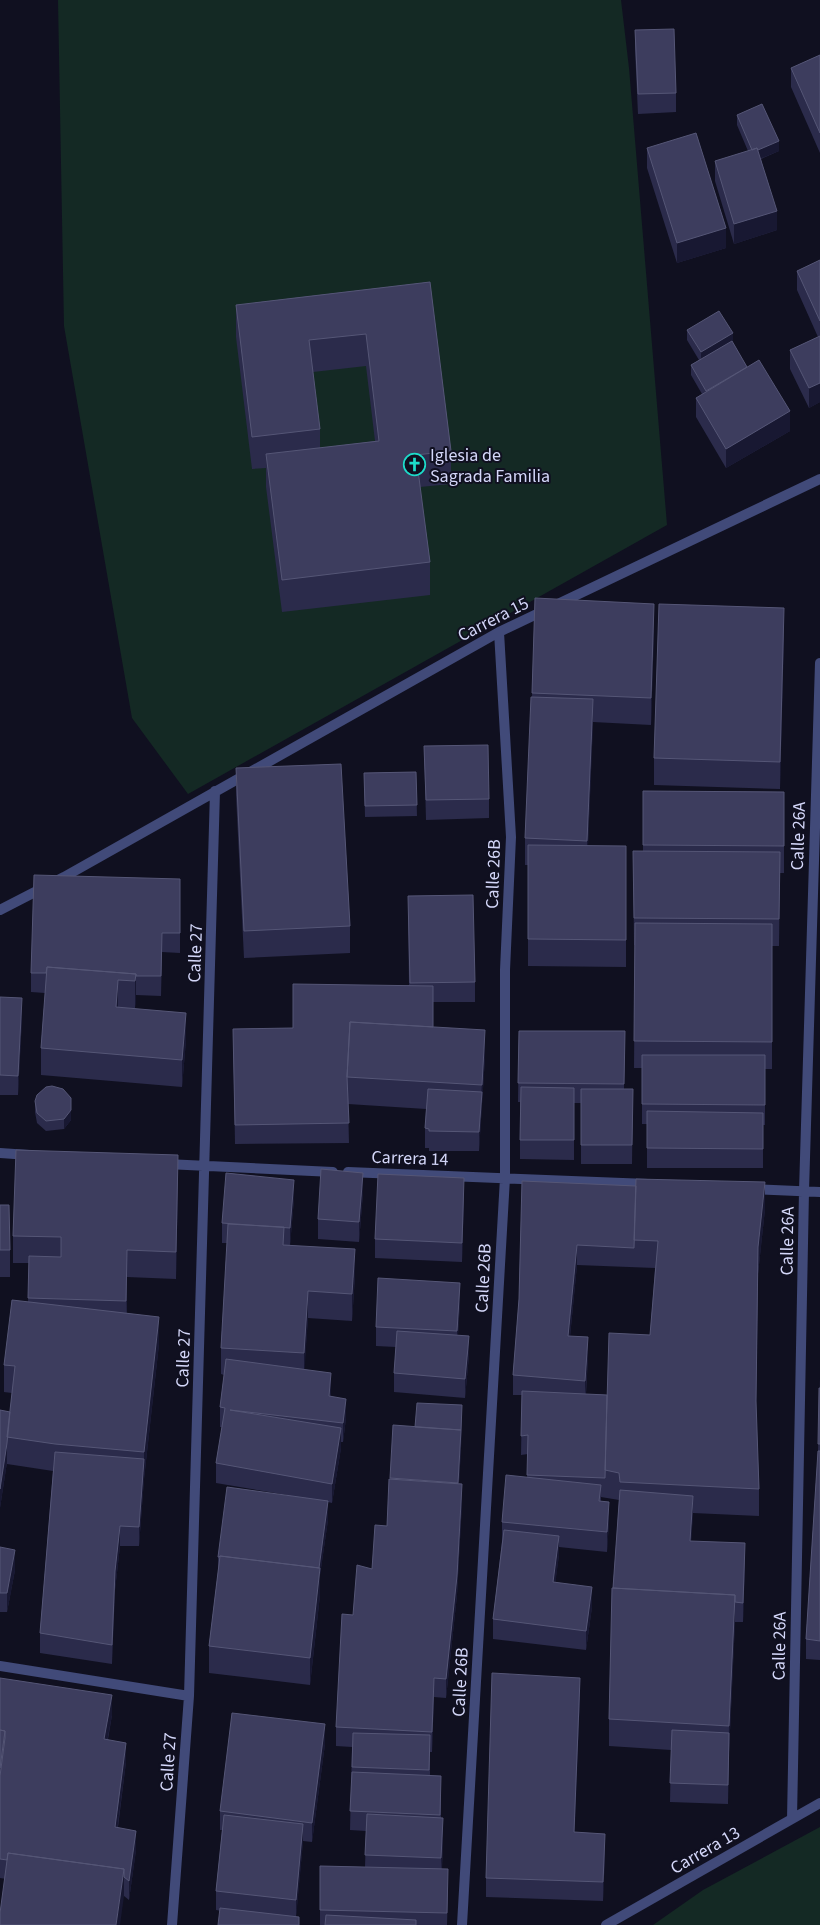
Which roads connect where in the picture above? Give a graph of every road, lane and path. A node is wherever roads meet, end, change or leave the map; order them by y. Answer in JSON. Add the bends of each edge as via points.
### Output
{"nodes":[{"id":1,"x":820,"y":479,"type":"edge"},
{"id":2,"x":499,"y":632,"type":"junction"},
{"id":3,"x":820,"y":663,"type":"edge"},
{"id":4,"x":215,"y":791,"type":"junction"},
{"id":5,"x":0,"y":910,"type":"edge"},
{"id":6,"x":0,"y":1153,"type":"edge"},
{"id":7,"x":39,"y":1155,"type":"edge"},
{"id":8,"x":156,"y":1164,"type":"edge"},
{"id":9,"x":205,"y":1167,"type":"junction"},
{"id":10,"x":505,"y":1178,"type":"junction"},
{"id":11,"x":654,"y":1184,"type":"edge"},
{"id":12,"x":744,"y":1188,"type":"edge"},
{"id":13,"x":804,"y":1191,"type":"junction"},
{"id":14,"x":820,"y":1192,"type":"edge"},
{"id":15,"x":0,"y":1666,"type":"edge"},
{"id":16,"x":189,"y":1696,"type":"junction"},
{"id":17,"x":820,"y":1803,"type":"edge"},
{"id":18,"x":792,"y":1819,"type":"junction"},
{"id":19,"x":172,"y":1925,"type":"edge"},
{"id":20,"x":462,"y":1925,"type":"edge"},
{"id":21,"x":606,"y":1925,"type":"edge"}],
"edges":[{"from":1,"to":2,"type":"street","name":"Carrera 15"},
{"from":2,"to":4,"type":"street","name":"Carrera 15"},
{"from":2,"to":10,"type":"street","name":"Calle 26B","via":[[511,837],[505,970]]},
{"from":3,"to":13,"type":"street","name":"Calle 26A"},
{"from":4,"to":5,"type":"street","name":"Carrera 15"},
{"from":4,"to":9,"type":"street","name":"Calle 27"},
{"from":6,"to":7,"type":"street"},
{"from":8,"to":9,"type":"street","name":"Carrera 14"},
{"from":9,"to":10,"type":"street","name":"Carrera 14"},
{"from":9,"to":16,"type":"street","name":"Calle 27"},
{"from":10,"to":11,"type":"street","name":"Carrera 14"},
{"from":10,"to":20,"type":"street","name":"Calle 26B"},
{"from":12,"to":13,"type":"street"},
{"from":13,"to":14,"type":"street"},
{"from":13,"to":18,"type":"street","name":"Calle 26A"},
{"from":15,"to":16,"type":"street"},
{"from":16,"to":19,"type":"street","name":"Calle 27"},
{"from":17,"to":18,"type":"street","name":"Carrera 13"},
{"from":18,"to":21,"type":"street","name":"Carrera 13"}]}
